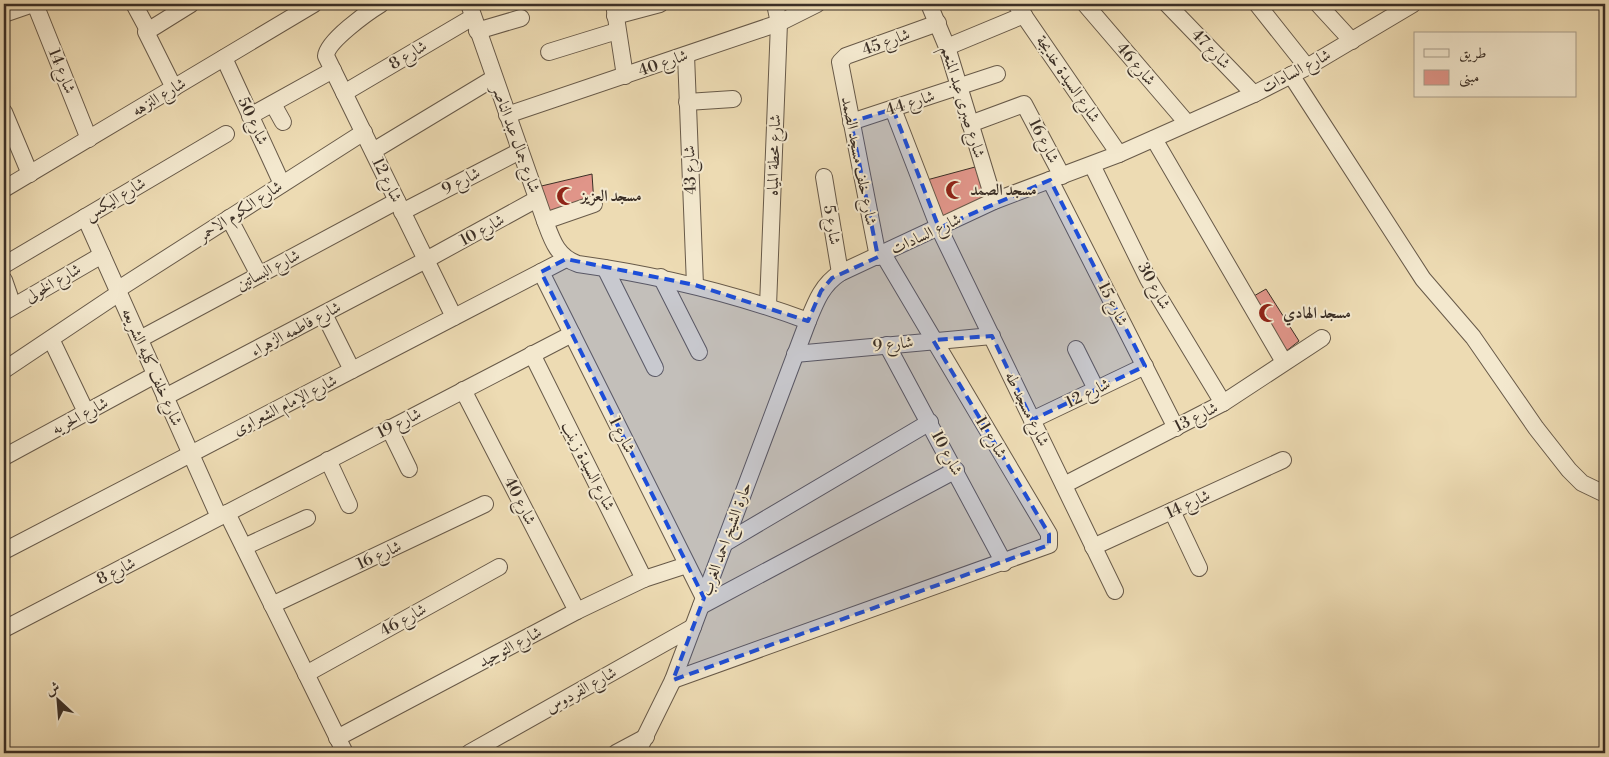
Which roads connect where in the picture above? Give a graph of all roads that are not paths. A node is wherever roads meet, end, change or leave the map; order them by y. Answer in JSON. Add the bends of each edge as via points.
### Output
{"nodes":[{"id":1,"x":32,"y":4,"type":"edge"},
{"id":2,"x":134,"y":4,"type":"edge"},
{"id":3,"x":191,"y":4,"type":"edge"},
{"id":4,"x":314,"y":4,"type":"edge"},
{"id":5,"x":381,"y":4,"type":"edge"},
{"id":6,"x":660,"y":4,"type":"edge"},
{"id":7,"x":775,"y":4,"type":"edge"},
{"id":8,"x":816,"y":4,"type":"edge"},
{"id":9,"x":929,"y":4,"type":"edge"},
{"id":10,"x":1085,"y":4,"type":"edge"},
{"id":11,"x":1167,"y":4,"type":"edge"},
{"id":12,"x":1257,"y":4,"type":"edge"},
{"id":13,"x":1318,"y":4,"type":"edge"},
{"id":14,"x":1402,"y":6,"type":"edge"},
{"id":15,"x":364,"y":8,"type":"edge"},
{"id":16,"x":1020,"y":9,"type":"edge"},
{"id":17,"x":4,"y":14,"type":"edge"},
{"id":18,"x":473,"y":17,"type":"edge"},
{"id":19,"x":615,"y":17,"type":"edge"},
{"id":20,"x":521,"y":18,"type":"dead end"},
{"id":21,"x":938,"y":23,"type":"junction"},
{"id":22,"x":779,"y":24,"type":"junction"},
{"id":23,"x":148,"y":30,"type":"junction"},
{"id":24,"x":1352,"y":41,"type":"junction"},
{"id":25,"x":947,"y":47,"type":"junction"},
{"id":26,"x":549,"y":52,"type":"dead end"},
{"id":27,"x":686,"y":55,"type":"junction"},
{"id":28,"x":224,"y":58,"type":"junction"},
{"id":29,"x":840,"y":66,"type":"joint"},
{"id":30,"x":1307,"y":67,"type":"junction"},
{"id":31,"x":333,"y":70,"type":"junction"},
{"id":32,"x":997,"y":74,"type":"dead end"},
{"id":33,"x":1291,"y":75,"type":"junction"},
{"id":34,"x":625,"y":76,"type":"junction"},
{"id":35,"x":494,"y":78,"type":"junction"},
{"id":36,"x":959,"y":87,"type":"junction"},
{"id":37,"x":174,"y":88,"type":"junction"},
{"id":38,"x":344,"y":93,"type":"junction"},
{"id":39,"x":1254,"y":94,"type":"junction"},
{"id":40,"x":733,"y":99,"type":"dead end"},
{"id":41,"x":687,"y":102,"type":"junction"},
{"id":42,"x":273,"y":104,"type":"junction"},
{"id":43,"x":893,"y":109,"type":"junction"},
{"id":44,"x":250,"y":116,"type":"junction"},
{"id":45,"x":507,"y":116,"type":"junction"},
{"id":46,"x":5,"y":120,"type":"edge"},
{"id":47,"x":283,"y":122,"type":"dead end"},
{"id":48,"x":851,"y":122,"type":"junction"},
{"id":49,"x":970,"y":124,"type":"junction"},
{"id":50,"x":1187,"y":124,"type":"junction"},
{"id":51,"x":364,"y":132,"type":"junction"},
{"id":52,"x":226,"y":134,"type":"dead end"},
{"id":53,"x":89,"y":139,"type":"junction"},
{"id":54,"x":1154,"y":139,"type":"junction"},
{"id":55,"x":373,"y":151,"type":"junction"},
{"id":56,"x":520,"y":151,"type":"junction"},
{"id":57,"x":1119,"y":154,"type":"junction"},
{"id":58,"x":1092,"y":165,"type":"junction"},
{"id":59,"x":30,"y":174,"type":"junction"},
{"id":60,"x":824,"y":177,"type":"dead end"},
{"id":61,"x":1056,"y":178,"type":"junction"},
{"id":62,"x":282,"y":184,"type":"junction"},
{"id":63,"x":4,"y":189,"type":"edge"},
{"id":64,"x":537,"y":199,"type":"junction"},
{"id":65,"x":994,"y":202,"type":"junction"},
{"id":66,"x":594,"y":204,"type":"dead end"},
{"id":67,"x":400,"y":206,"type":"junction"},
{"id":68,"x":85,"y":217,"type":"junction"},
{"id":69,"x":229,"y":218,"type":"junction"},
{"id":70,"x":545,"y":221,"type":"junction"},
{"id":71,"x":940,"y":228,"type":"junction"},
{"id":72,"x":102,"y":255,"type":"junction"},
{"id":73,"x":881,"y":255,"type":"junction"},
{"id":74,"x":426,"y":260,"type":"junction"},
{"id":75,"x":572,"y":261,"type":"junction"},
{"id":76,"x":4,"y":266,"type":"edge"},
{"id":77,"x":606,"y":268,"type":"junction"},
{"id":78,"x":541,"y":272,"type":"junction"},
{"id":79,"x":840,"y":273,"type":"junction"},
{"id":80,"x":259,"y":275,"type":"junction"},
{"id":81,"x":661,"y":277,"type":"junction"},
{"id":82,"x":4,"y":280,"type":"edge"},
{"id":83,"x":695,"y":285,"type":"junction"},
{"id":84,"x":118,"y":291,"type":"junction"},
{"id":85,"x":768,"y":306,"type":"junction"},
{"id":86,"x":8,"y":309,"type":"edge"},
{"id":87,"x":324,"y":314,"type":"junction"},
{"id":88,"x":454,"y":317,"type":"junction"},
{"id":89,"x":808,"y":320,"type":"junction"},
{"id":90,"x":572,"y":334,"type":"junction"},
{"id":91,"x":992,"y":336,"type":"junction"},
{"id":92,"x":1322,"y":338,"type":"dead end"},
{"id":93,"x":51,"y":339,"type":"junction"},
{"id":94,"x":140,"y":339,"type":"junction"},
{"id":95,"x":932,"y":340,"type":"junction"},
{"id":96,"x":887,"y":345,"type":"junction"},
{"id":97,"x":1076,"y":349,"type":"dead end"},
{"id":98,"x":699,"y":352,"type":"dead end"},
{"id":99,"x":532,"y":354,"type":"junction"},
{"id":100,"x":795,"y":354,"type":"junction"},
{"id":101,"x":1284,"y":362,"type":"junction"},
{"id":102,"x":1144,"y":366,"type":"junction"},
{"id":103,"x":655,"y":368,"type":"dead end"},
{"id":104,"x":4,"y":370,"type":"edge"},
{"id":105,"x":352,"y":370,"type":"junction"},
{"id":106,"x":155,"y":375,"type":"junction"},
{"id":107,"x":1096,"y":389,"type":"junction"},
{"id":108,"x":463,"y":390,"type":"junction"},
{"id":109,"x":165,"y":397,"type":"junction"},
{"id":110,"x":1223,"y":403,"type":"junction"},
{"id":111,"x":86,"y":412,"type":"junction"},
{"id":112,"x":1032,"y":420,"type":"junction"},
{"id":113,"x":930,"y":422,"type":"junction"},
{"id":114,"x":389,"y":428,"type":"junction"},
{"id":115,"x":1176,"y":428,"type":"junction"},
{"id":116,"x":191,"y":454,"type":"junction"},
{"id":117,"x":4,"y":457,"type":"edge"},
{"id":118,"x":328,"y":460,"type":"junction"},
{"id":119,"x":1283,"y":460,"type":"dead end"},
{"id":120,"x":409,"y":468,"type":"dead end"},
{"id":121,"x":956,"y":470,"type":"junction"},
{"id":122,"x":1064,"y":485,"type":"junction"},
{"id":123,"x":1605,"y":494,"type":"edge"},
{"id":124,"x":349,"y":504,"type":"dead end"},
{"id":125,"x":485,"y":504,"type":"dead end"},
{"id":126,"x":1172,"y":511,"type":"junction"},
{"id":127,"x":223,"y":515,"type":"junction"},
{"id":128,"x":306,"y":518,"type":"dead end"},
{"id":129,"x":725,"y":542,"type":"junction"},
{"id":130,"x":244,"y":547,"type":"junction"},
{"id":131,"x":1093,"y":547,"type":"junction"},
{"id":132,"x":4,"y":551,"type":"edge"},
{"id":133,"x":1004,"y":563,"type":"junction"},
{"id":134,"x":688,"y":566,"type":"junction"},
{"id":135,"x":499,"y":567,"type":"dead end"},
{"id":136,"x":1199,"y":568,"type":"dead end"},
{"id":137,"x":644,"y":578,"type":"junction"},
{"id":138,"x":1115,"y":591,"type":"dead end"},
{"id":139,"x":702,"y":602,"type":"junction"},
{"id":140,"x":272,"y":605,"type":"junction"},
{"id":141,"x":577,"y":611,"type":"junction"},
{"id":142,"x":693,"y":627,"type":"junction"},
{"id":143,"x":4,"y":629,"type":"edge"},
{"id":144,"x":306,"y":674,"type":"junction"},
{"id":145,"x":673,"y":680,"type":"junction"},
{"id":146,"x":646,"y":737,"type":"junction"},
{"id":147,"x":337,"y":738,"type":"junction"},
{"id":148,"x":345,"y":753,"type":"edge"},
{"id":149,"x":469,"y":753,"type":"edge"},
{"id":150,"x":616,"y":753,"type":"edge"},
{"id":151,"x":637,"y":753,"type":"edge"}],
"edges":[{"from":1,"to":17,"type":"street"},
{"from":1,"to":53,"type":"street","name":"شارع 14"},
{"from":2,"to":23,"type":"street"},
{"from":3,"to":23,"type":"street"},
{"from":4,"to":28,"type":"street","name":"شارع النزهه"},
{"from":5,"to":15,"type":"street"},
{"from":6,"to":19,"type":"street"},
{"from":7,"to":22,"type":"street","name":"شارع محطة المياه"},
{"from":8,"to":22,"type":"street","name":"شارع 40"},
{"from":9,"to":21,"type":"street","name":"شارع صبرى عبد المنعم"},
{"from":10,"to":50,"type":"street","name":"شارع 46"},
{"from":11,"to":39,"type":"street","name":"شارع 47"},
{"from":12,"to":30,"type":"street"},
{"from":13,"to":24,"type":"street"},
{"from":14,"to":24,"type":"street","name":"شارع السادات"},
{"from":15,"to":31,"type":"street","name":"شارع 12","via":[[328,47],[326,56]]},
{"from":16,"to":25,"type":"street"},
{"from":16,"to":57,"type":"street","name":"شارع السيدة خديجة"},
{"from":18,"to":20,"type":"street","name":"شارع 8"},
{"from":18,"to":35,"type":"street","name":"شارع جمال عبد الناصر"},
{"from":18,"to":38,"type":"street","name":"شارع 8"},
{"from":19,"to":26,"type":"street"},
{"from":19,"to":34,"type":"street"},
{"from":21,"to":25,"type":"street","name":"شارع صبرى عبد المنعم"},
{"from":21,"to":29,"type":"street","name":"شارع 45","via":[[846,56]]},
{"from":22,"to":27,"type":"street","name":"شارع 40"},
{"from":22,"to":85,"type":"street","name":"شارع محطة المياه"},
{"from":23,"to":37,"type":"street","via":[[146,35]]},
{"from":24,"to":30,"type":"street","name":"شارع السادات"},
{"from":25,"to":36,"type":"street","name":"شارع صبرى عبد المنعم"},
{"from":27,"to":34,"type":"street","name":"شارع 40"},
{"from":27,"to":41,"type":"street","name":"شارع 43"},
{"from":28,"to":37,"type":"street","name":"شارع النزهه"},
{"from":28,"to":44,"type":"street","name":"شارع 50"},
{"from":29,"to":48,"type":"street","name":"شارع خلف مسجد الصمد"},
{"from":30,"to":33,"type":"street","name":"شارع السادات"},
{"from":31,"to":38,"type":"street","name":"شارع 12"},
{"from":31,"to":42,"type":"street"},
{"from":32,"to":36,"type":"street","name":"شارع 44"},
{"from":33,"to":39,"type":"street","name":"شارع السادات"},
{"from":33,"to":123,"type":"street","via":[[1423,279],[1473,337],[1569,470],[1582,482]]},
{"from":34,"to":45,"type":"street","name":"شارع 40"},
{"from":35,"to":45,"type":"street","name":"شارع جمال عبد الناصر"},
{"from":35,"to":55,"type":"street"},
{"from":36,"to":43,"type":"street","name":"شارع 44"},
{"from":36,"to":49,"type":"street","name":"شارع صبرى عبد المنعم"},
{"from":37,"to":53,"type":"street","name":"شارع النزهه"},
{"from":38,"to":51,"type":"street","name":"شارع 12"},
{"from":39,"to":50,"type":"street","name":"شارع السادات"},
{"from":40,"to":41,"type":"street"},
{"from":41,"to":83,"type":"street","name":"شارع 43"},
{"from":42,"to":44,"type":"street"},
{"from":42,"to":47,"type":"street"},
{"from":43,"to":48,"type":"street","name":"شارع 44"},
{"from":43,"to":71,"type":"street","name":"شارع مسجد طه"},
{"from":44,"to":62,"type":"street","name":"شارع 50"},
{"from":45,"to":56,"type":"street","name":"شارع جمال عبد الناصر"},
{"from":46,"to":59,"type":"street"},
{"from":48,"to":73,"type":"street","name":"شارع خلف مسجد الصمد"},
{"from":49,"to":61,"type":"street","name":"شارع 16","via":[[1024,104]]},
{"from":49,"to":65,"type":"street","name":"شارع صبرى عبد المنعم"},
{"from":50,"to":54,"type":"street","name":"شارع السادات"},
{"from":51,"to":55,"type":"street","name":"شارع 12"},
{"from":51,"to":62,"type":"street","name":"شارع الكوم الاحمر"},
{"from":52,"to":68,"type":"street","name":"شارع اليكس"},
{"from":53,"to":59,"type":"street","name":"شارع النزهه"},
{"from":54,"to":57,"type":"street","name":"شارع السادات"},
{"from":54,"to":101,"type":"street"},
{"from":55,"to":67,"type":"street","name":"شارع 12"},
{"from":56,"to":64,"type":"street","name":"شارع جمال عبد الناصر"},
{"from":56,"to":67,"type":"street","name":"شارع 9"},
{"from":57,"to":58,"type":"street","name":"شارع السادات"},
{"from":58,"to":61,"type":"street","name":"شارع السادات"},
{"from":58,"to":110,"type":"street","name":"شارع 30","via":[[1148,279]]},
{"from":59,"to":63,"type":"street","name":"شارع النزهه"},
{"from":60,"to":79,"type":"street","name":"شارع 5"},
{"from":61,"to":65,"type":"street","name":"شارع السادات"},
{"from":61,"to":102,"type":"street","name":"شارع 15"},
{"from":62,"to":69,"type":"street","name":"شارع الكوم الاحمر"},
{"from":64,"to":70,"type":"street","name":"شارع جمال عبد الناصر"},
{"from":64,"to":74,"type":"street","name":"شارع 10"},
{"from":65,"to":71,"type":"street","name":"شارع السادات"},
{"from":66,"to":70,"type":"street"},
{"from":67,"to":74,"type":"street","name":"شارع 12"},
{"from":67,"to":80,"type":"street","name":"شارع البساتين"},
{"from":68,"to":72,"type":"street","name":"شارع خلف كليه الشريعه"},
{"from":68,"to":76,"type":"street","name":"شارع اليكس"},
{"from":69,"to":80,"type":"street"},
{"from":69,"to":84,"type":"street","name":"شارع الكوم الاحمر"},
{"from":70,"to":75,"type":"street","name":"شارع جمال عبد الناصر","via":[[554,244]]},
{"from":71,"to":73,"type":"street","name":"شارع السادات"},
{"from":71,"to":91,"type":"street","name":"شارع مسجد طه"},
{"from":72,"to":84,"type":"street","name":"شارع خلف كليه الشريعه"},
{"from":72,"to":86,"type":"street","name":"شارع الخولى"},
{"from":73,"to":79,"type":"street","name":"شارع السادات"},
{"from":73,"to":95,"type":"street","name":"شارع خلف مسجد الصمد"},
{"from":74,"to":87,"type":"street","name":"شارع فاطمه الزهراء"},
{"from":74,"to":88,"type":"street","name":"شارع 12"},
{"from":75,"to":77,"type":"street"},
{"from":75,"to":78,"type":"street","name":"شارع الإمام الشعراوى"},
{"from":77,"to":81,"type":"street"},
{"from":77,"to":103,"type":"street"},
{"from":78,"to":88,"type":"street","name":"شارع الإمام الشعراوى"},
{"from":78,"to":90,"type":"street","name":"شارع 1"},
{"from":79,"to":89,"type":"street","name":"شارع السادات","via":[[821,290]]},
{"from":80,"to":94,"type":"street","name":"شارع البساتين"},
{"from":81,"to":83,"type":"street"},
{"from":81,"to":98,"type":"street"},
{"from":82,"to":86,"type":"street"},
{"from":83,"to":85,"type":"street"},
{"from":84,"to":93,"type":"street","name":"شارع الكوم الاحمر"},
{"from":84,"to":94,"type":"street","name":"شارع خلف كليه الشريعه"},
{"from":85,"to":89,"type":"street"},
{"from":87,"to":105,"type":"street"},
{"from":87,"to":109,"type":"street","name":"شارع فاطمه الزهراء"},
{"from":88,"to":105,"type":"street","name":"شارع الإمام الشعراوى"},
{"from":89,"to":100,"type":"street","name":"حارة الشيخ احمد الغرب"},
{"from":90,"to":99,"type":"street","name":"شارع 19"},
{"from":90,"to":134,"type":"street","name":"شارع 1"},
{"from":91,"to":95,"type":"street","name":"شارع 9"},
{"from":91,"to":112,"type":"street","name":"شارع مسجد طه"},
{"from":92,"to":101,"type":"street","name":"شارع 13"},
{"from":93,"to":104,"type":"street","name":"شارع الكوم الاحمر"},
{"from":93,"to":111,"type":"street"},
{"from":94,"to":106,"type":"street","name":"شارع خلف كليه الشريعه"},
{"from":95,"to":96,"type":"street","name":"شارع 9"},
{"from":95,"to":133,"type":"street","name":"شارع 11","via":[[1051,542],[1046,548]]},
{"from":96,"to":100,"type":"street","name":"شارع 9"},
{"from":96,"to":113,"type":"street","name":"شارع 10"},
{"from":97,"to":107,"type":"street"},
{"from":99,"to":108,"type":"street","name":"شارع 19"},
{"from":99,"to":137,"type":"street","name":"شارع السيدة زينب"},
{"from":100,"to":129,"type":"street","name":"حارة الشيخ احمد الغرب"},
{"from":101,"to":110,"type":"street","name":"شارع 13"},
{"from":102,"to":107,"type":"street","name":"شارع 12"},
{"from":102,"to":115,"type":"street","name":"شارع 15"},
{"from":105,"to":116,"type":"street","name":"شارع الإمام الشعراوى"},
{"from":106,"to":109,"type":"street","name":"شارع خلف كليه الشريعه"},
{"from":106,"to":111,"type":"street","name":"شارع الحريه"},
{"from":107,"to":112,"type":"street","name":"شارع 12"},
{"from":108,"to":114,"type":"street","name":"شارع 19"},
{"from":108,"to":141,"type":"street","name":"شارع 40"},
{"from":109,"to":116,"type":"street","name":"شارع خلف كليه الشريعه"},
{"from":110,"to":115,"type":"street","name":"شارع 13"},
{"from":111,"to":117,"type":"street","name":"شارع الحريه"},
{"from":112,"to":122,"type":"street","name":"شارع مسجد طه"},
{"from":113,"to":121,"type":"street","name":"شارع 10"},
{"from":113,"to":129,"type":"street"},
{"from":114,"to":118,"type":"street","name":"شارع 19"},
{"from":114,"to":120,"type":"street"},
{"from":115,"to":122,"type":"street","name":"شارع 13"},
{"from":116,"to":127,"type":"street","name":"شارع خلف كليه الشريعه"},
{"from":116,"to":132,"type":"street","name":"شارع الإمام الشعراوى"},
{"from":118,"to":124,"type":"street"},
{"from":118,"to":127,"type":"street","name":"شارع 19"},
{"from":119,"to":126,"type":"street","name":"شارع 14"},
{"from":121,"to":133,"type":"street","name":"شارع 10"},
{"from":121,"to":139,"type":"street"},
{"from":122,"to":131,"type":"street","name":"شارع مسجد طه"},
{"from":125,"to":140,"type":"street","name":"شارع 16"},
{"from":126,"to":131,"type":"street","name":"شارع 14"},
{"from":126,"to":136,"type":"street"},
{"from":127,"to":130,"type":"street","name":"شارع خلف كليه الشريعه"},
{"from":127,"to":143,"type":"street","name":"شارع 8"},
{"from":128,"to":130,"type":"street"},
{"from":129,"to":139,"type":"street","name":"حارة الشيخ احمد الغرب"},
{"from":130,"to":140,"type":"street","name":"شارع خلف كليه الشريعه"},
{"from":131,"to":138,"type":"street","name":"شارع مسجد طه"},
{"from":133,"to":145,"type":"street"},
{"from":134,"to":137,"type":"street","name":"شارع التوحيد"},
{"from":134,"to":139,"type":"street","name":"شارع 1"},
{"from":135,"to":144,"type":"street","name":"شارع 46"},
{"from":137,"to":141,"type":"street","name":"شارع التوحيد"},
{"from":139,"to":142,"type":"street","name":"حارة الشيخ احمد الغرب"},
{"from":140,"to":144,"type":"street","name":"شارع خلف كليه الشريعه"},
{"from":141,"to":147,"type":"street","name":"شارع التوحيد"},
{"from":142,"to":145,"type":"street","name":"حارة الشيخ احمد الغرب"},
{"from":142,"to":149,"type":"street","name":"شارع الفردوس"},
{"from":144,"to":147,"type":"street","name":"شارع خلف كليه الشريعه"},
{"from":145,"to":146,"type":"street","name":"حارة الشيخ احمد الغرب"},
{"from":146,"to":150,"type":"street"},
{"from":146,"to":151,"type":"street","name":"حارة الشيخ احمد الغرب"},
{"from":147,"to":148,"type":"street","name":"شارع خلف كليه الشريعه"}]}
